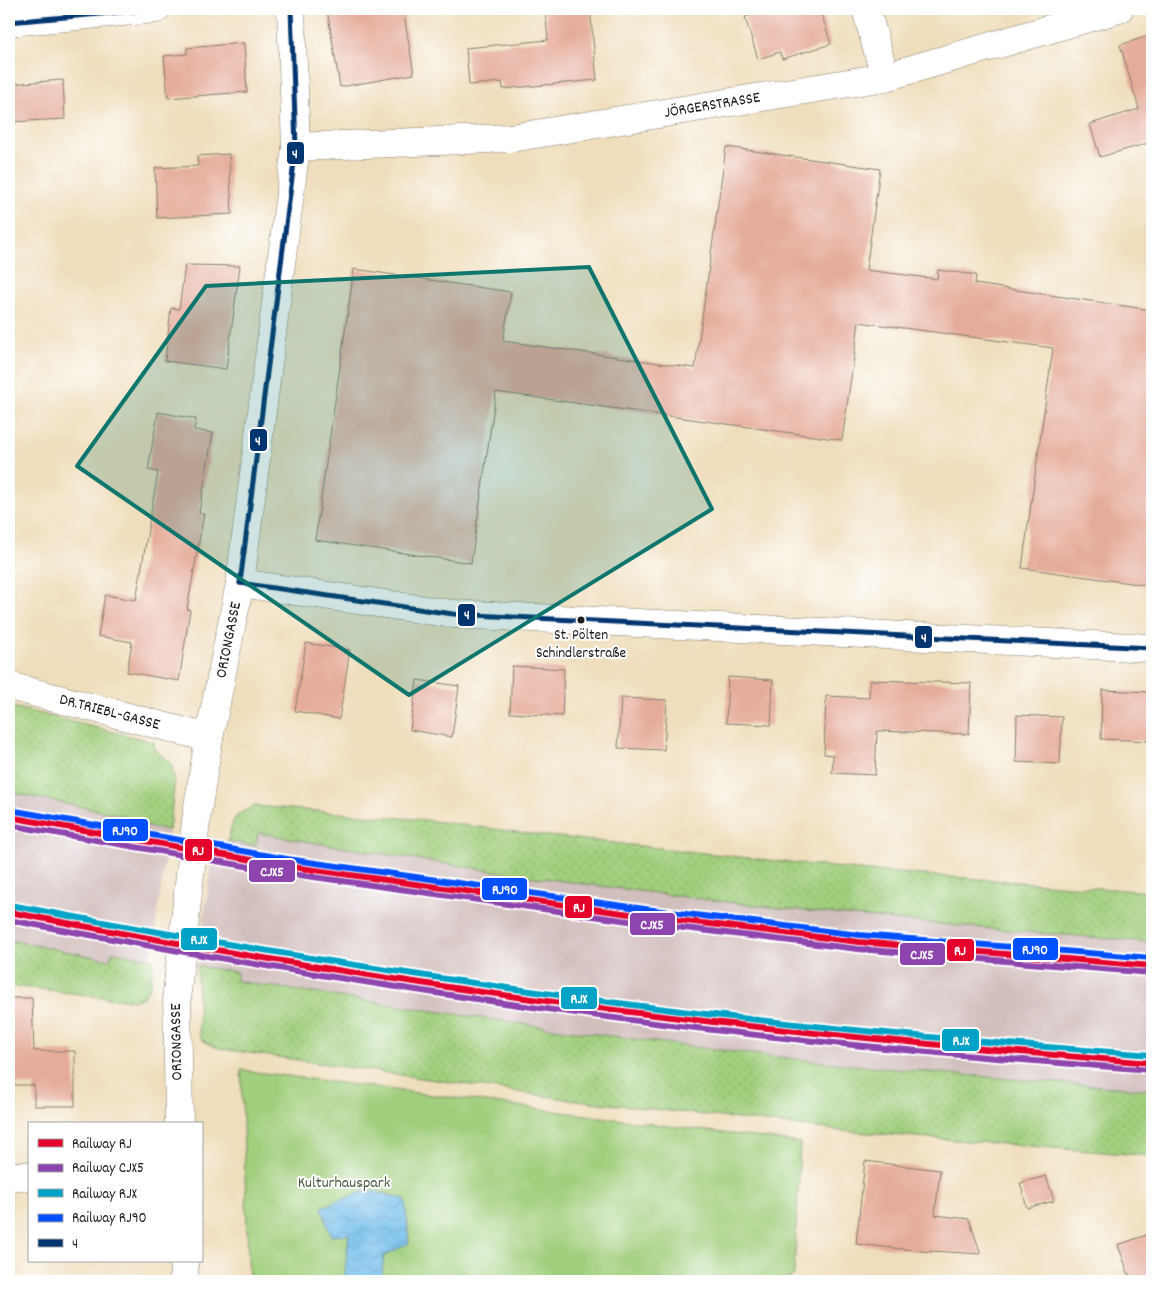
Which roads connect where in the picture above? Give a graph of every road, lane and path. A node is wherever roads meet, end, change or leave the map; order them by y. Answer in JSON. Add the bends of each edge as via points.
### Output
{"nodes":[{"id":1,"x":156,"y":9,"type":"edge"},
{"id":2,"x":291,"y":9,"type":"edge"},
{"id":3,"x":866,"y":9,"type":"edge"},
{"id":4,"x":1119,"y":9,"type":"edge"},
{"id":5,"x":9,"y":22,"type":"edge"},
{"id":6,"x":885,"y":77,"type":"junction"},
{"id":7,"x":296,"y":147,"type":"junction"},
{"id":8,"x":240,"y":583,"type":"junction"},
{"id":9,"x":1152,"y":648,"type":"edge"},
{"id":10,"x":9,"y":686,"type":"edge"},
{"id":11,"x":209,"y":738,"type":"junction"},
{"id":12,"x":179,"y":1122,"type":"edge"},
{"id":13,"x":9,"y":1176,"type":"edge"},
{"id":14,"x":28,"y":1176,"type":"edge"},
{"id":15,"x":184,"y":1262,"type":"edge"},
{"id":16,"x":184,"y":1281,"type":"edge"}],
"edges":[{"from":1,"to":5,"type":"street"},
{"from":2,"to":7,"type":"street","name":"ORIONGASSE"},
{"from":3,"to":6,"type":"street"},
{"from":4,"to":6,"type":"street","name":"JÖRGERSTRASSE"},
{"from":6,"to":7,"type":"street","name":"JÖRGERSTRASSE","via":[[511,138]]},
{"from":7,"to":8,"type":"street","name":"ORIONGASSE"},
{"from":8,"to":9,"type":"street","via":[[453,614]]},
{"from":8,"to":11,"type":"street","name":"ORIONGASSE"},
{"from":10,"to":11,"type":"street","name":"DR.TRIEBL-GASSE"},
{"from":11,"to":12,"type":"street","name":"ORIONGASSE","via":[[176,992]]},
{"from":13,"to":14,"type":"street"},
{"from":15,"to":16,"type":"street"}]}
